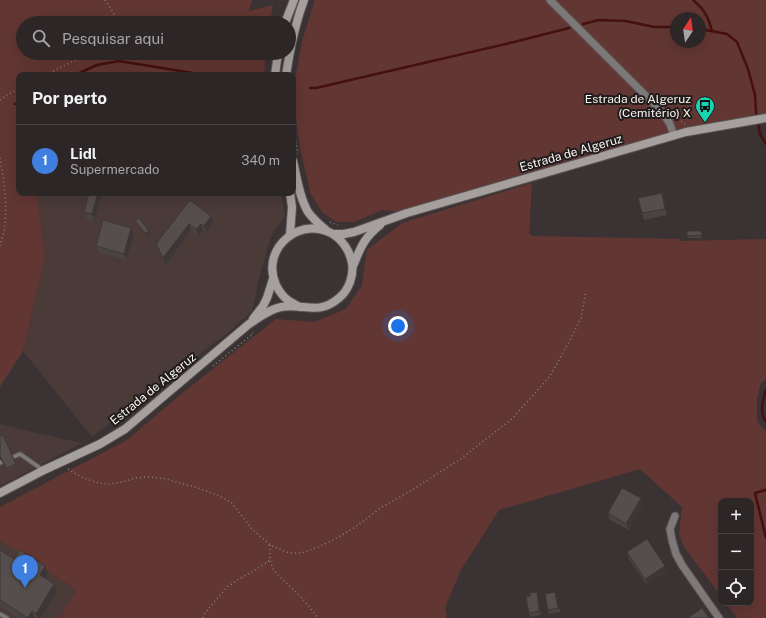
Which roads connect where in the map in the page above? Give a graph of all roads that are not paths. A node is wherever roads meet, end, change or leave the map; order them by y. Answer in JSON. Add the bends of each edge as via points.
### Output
{"nodes":[{"id":1,"x":294,"y":0,"type":"edge"},
{"id":2,"x":304,"y":0,"type":"edge"},
{"id":3,"x":550,"y":0,"type":"edge"},
{"id":4,"x":288,"y":16,"type":"edge"},
{"id":5,"x":296,"y":24,"type":"edge"},
{"id":6,"x":277,"y":60,"type":"edge"},
{"id":7,"x":289,"y":60,"type":"edge"},
{"id":8,"x":275,"y":72,"type":"edge"},
{"id":9,"x":287,"y":72,"type":"edge"},
{"id":10,"x":760,"y":119,"type":"edge"},
{"id":11,"x":674,"y":136,"type":"junction"},
{"id":12,"x":296,"y":174,"type":"edge"},
{"id":13,"x":290,"y":196,"type":"edge"},
{"id":14,"x":384,"y":221,"type":"junction"},
{"id":15,"x":330,"y":233,"type":"junction"},
{"id":16,"x":290,"y":235,"type":"junction"},
{"id":17,"x":352,"y":267,"type":"junction"},
{"id":18,"x":274,"y":279,"type":"junction"},
{"id":19,"x":300,"y":307,"type":"junction"},
{"id":20,"x":249,"y":324,"type":"junction"},
{"id":21,"x":0,"y":463,"type":"edge"},
{"id":22,"x":44,"y":470,"type":"junction"},
{"id":23,"x":0,"y":493,"type":"edge"},
{"id":24,"x":675,"y":516,"type":"dead end"},
{"id":25,"x":0,"y":614,"type":"edge"},
{"id":26,"x":6,"y":618,"type":"edge"},
{"id":27,"x":719,"y":618,"type":"edge"}],
"edges":[{"from":1,"to":4,"type":"main road"},
{"from":2,"to":5,"type":"main road"},
{"from":3,"to":11,"type":"street","via":[[662,112]]},
{"from":6,"to":8,"type":"main road"},
{"from":7,"to":9,"type":"main road"},
{"from":10,"to":11,"type":"main road","name":"Estrada de Algeruz","via":[[694,130]]},
{"from":11,"to":14,"type":"main road","name":"Estrada de Algeruz"},
{"from":12,"to":15,"type":"main road","via":[[308,212]]},
{"from":13,"to":16,"type":"main road"},
{"from":14,"to":15,"type":"main road","name":"Estrada de Algeruz","via":[[354,232]]},
{"from":14,"to":17,"type":"main road","name":"Estrada de Algeruz","via":[[366,238]]},
{"from":15,"to":16,"type":"main road","name":"Estrada de Algeruz","via":[[314,228]]},
{"from":15,"to":17,"type":"main road","name":"Estrada de Algeruz","via":[[341,240],[347,248]]},
{"from":16,"to":18,"type":"main road","name":"Estrada de Algeruz","via":[[274,254]]},
{"from":17,"to":19,"type":"main road","name":"Estrada de Algeruz","via":[[352,278],[347,288],[332,304],[322,308]]},
{"from":18,"to":19,"type":"main road","name":"Estrada de Algeruz","via":[[279,291],[288,301]]},
{"from":18,"to":20,"type":"main road","name":"Estrada de Algeruz","via":[[263,306]]},
{"from":19,"to":20,"type":"main road","name":"Estrada de Algeruz","via":[[275,309]]},
{"from":20,"to":22,"type":"main road","name":"Estrada de Algeruz","via":[[125,429],[100,444]]},
{"from":21,"to":22,"type":"lane","via":[[20,454]]},
{"from":22,"to":23,"type":"main road","name":"Estrada de Algeruz"},
{"from":24,"to":27,"type":"street","via":[[670,529],[676,554]]},
{"from":25,"to":26,"type":"lane"}]}
